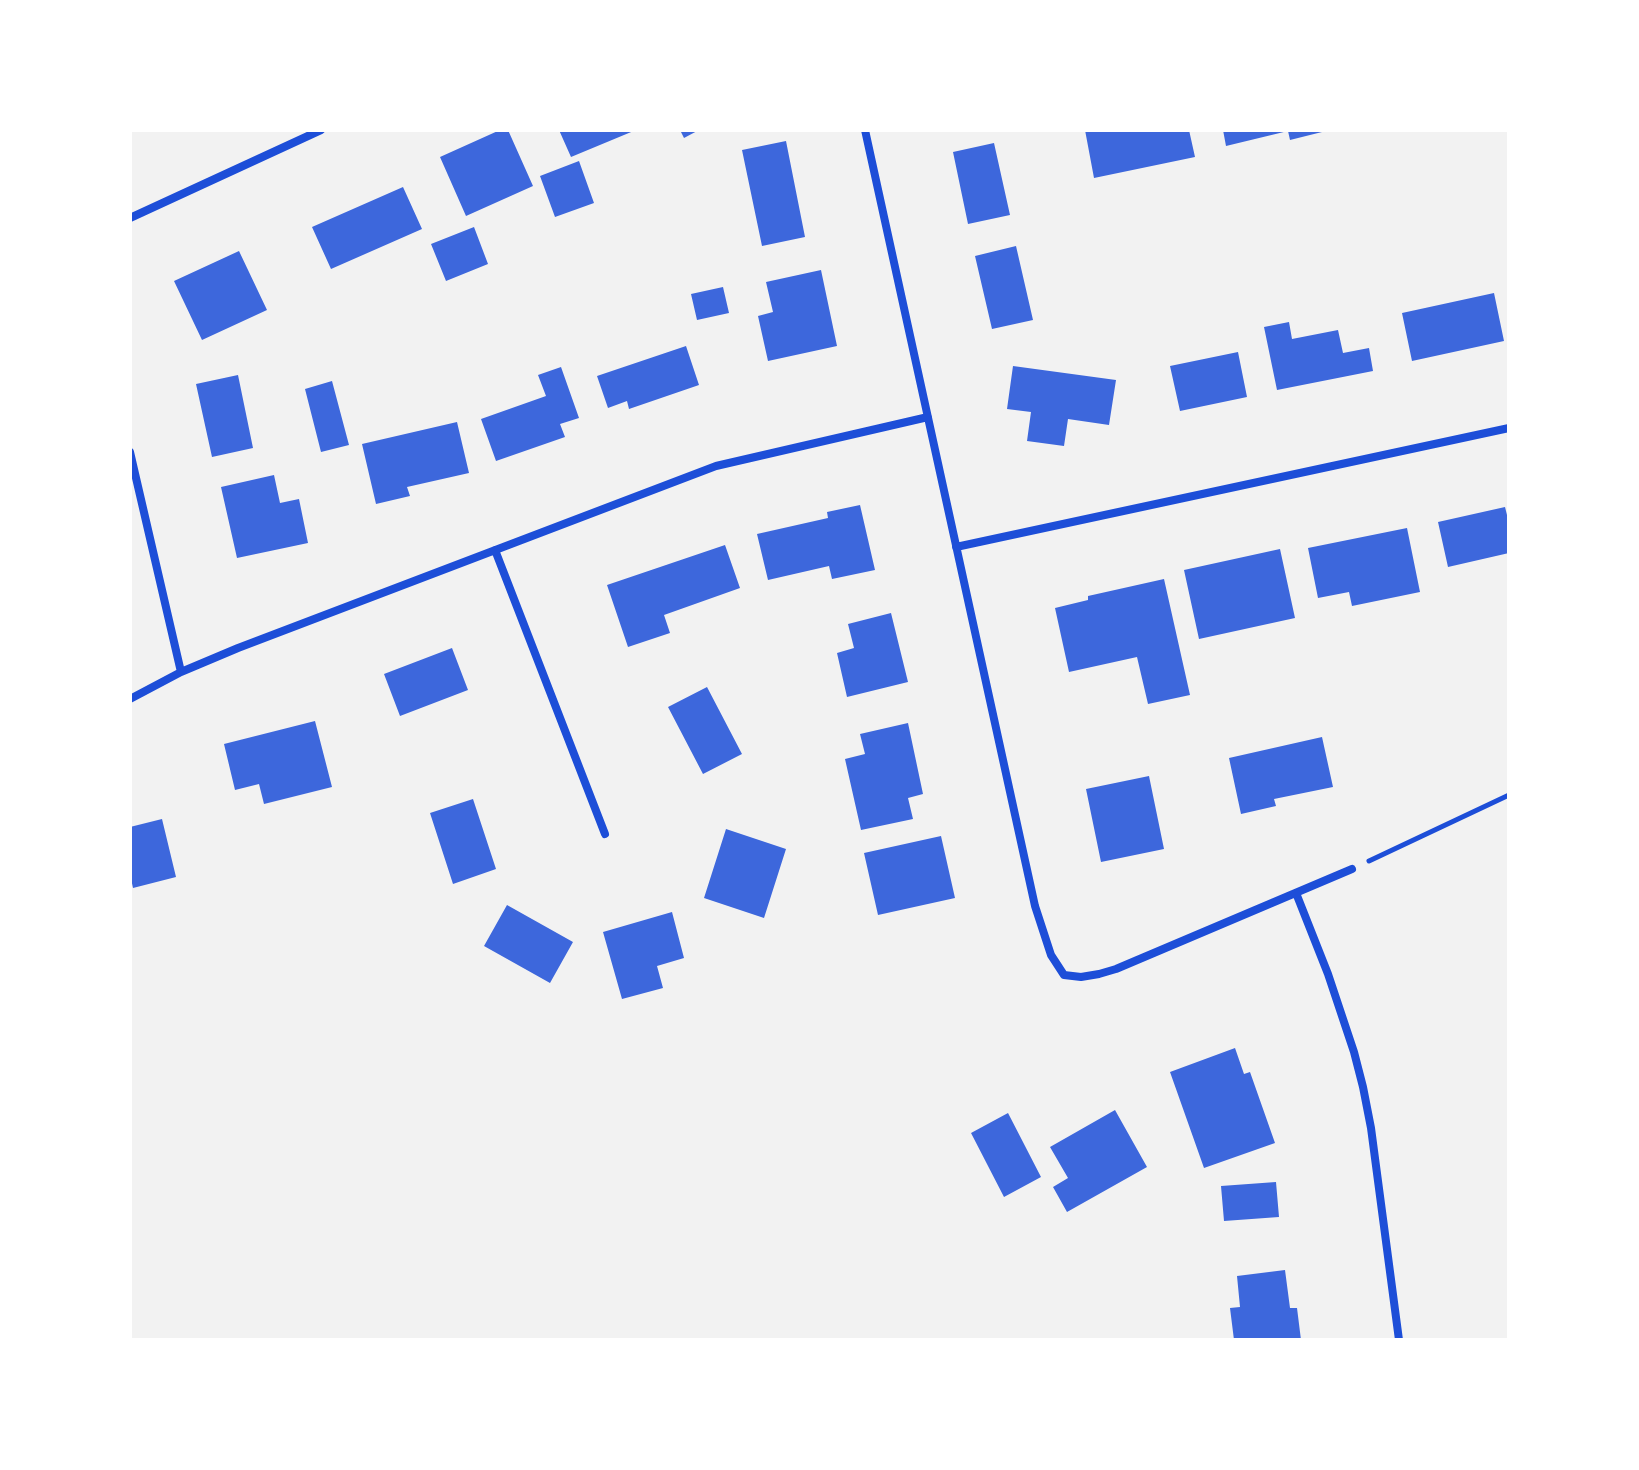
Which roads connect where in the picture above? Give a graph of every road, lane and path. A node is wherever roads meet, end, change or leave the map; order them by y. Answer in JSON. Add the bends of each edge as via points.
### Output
{"nodes":[{"id":1,"x":321,"y":130,"type":"edge"},
{"id":2,"x":865,"y":130,"type":"edge"},
{"id":3,"x":130,"y":218,"type":"edge"},
{"id":4,"x":928,"y":417,"type":"junction"},
{"id":5,"x":1509,"y":428,"type":"edge"},
{"id":6,"x":130,"y":452,"type":"edge"},
{"id":7,"x":956,"y":547,"type":"junction"},
{"id":8,"x":495,"y":550,"type":"junction"},
{"id":9,"x":181,"y":672,"type":"junction"},
{"id":10,"x":130,"y":699,"type":"edge"},
{"id":11,"x":1509,"y":795,"type":"edge"},
{"id":12,"x":605,"y":834,"type":"dead end"},
{"id":13,"x":1352,"y":869,"type":"joint"},
{"id":14,"x":1296,"y":893,"type":"junction"},
{"id":15,"x":1399,"y":1340,"type":"edge"}],
"edges":[{"from":1,"to":3,"type":"street"},
{"from":2,"to":4,"type":"street"},
{"from":4,"to":7,"type":"street"},
{"from":4,"to":8,"type":"street","via":[[716,466]]},
{"from":5,"to":7,"type":"street"},
{"from":6,"to":9,"type":"street"},
{"from":7,"to":14,"type":"street","via":[[1035,906],[1051,955],[1064,975],[1116,969]]},
{"from":8,"to":9,"type":"street"},
{"from":8,"to":12,"type":"street"},
{"from":9,"to":10,"type":"street"},
{"from":11,"to":13,"type":"path"},
{"from":13,"to":14,"type":"street"},
{"from":14,"to":15,"type":"street","via":[[1363,1087]]}]}
